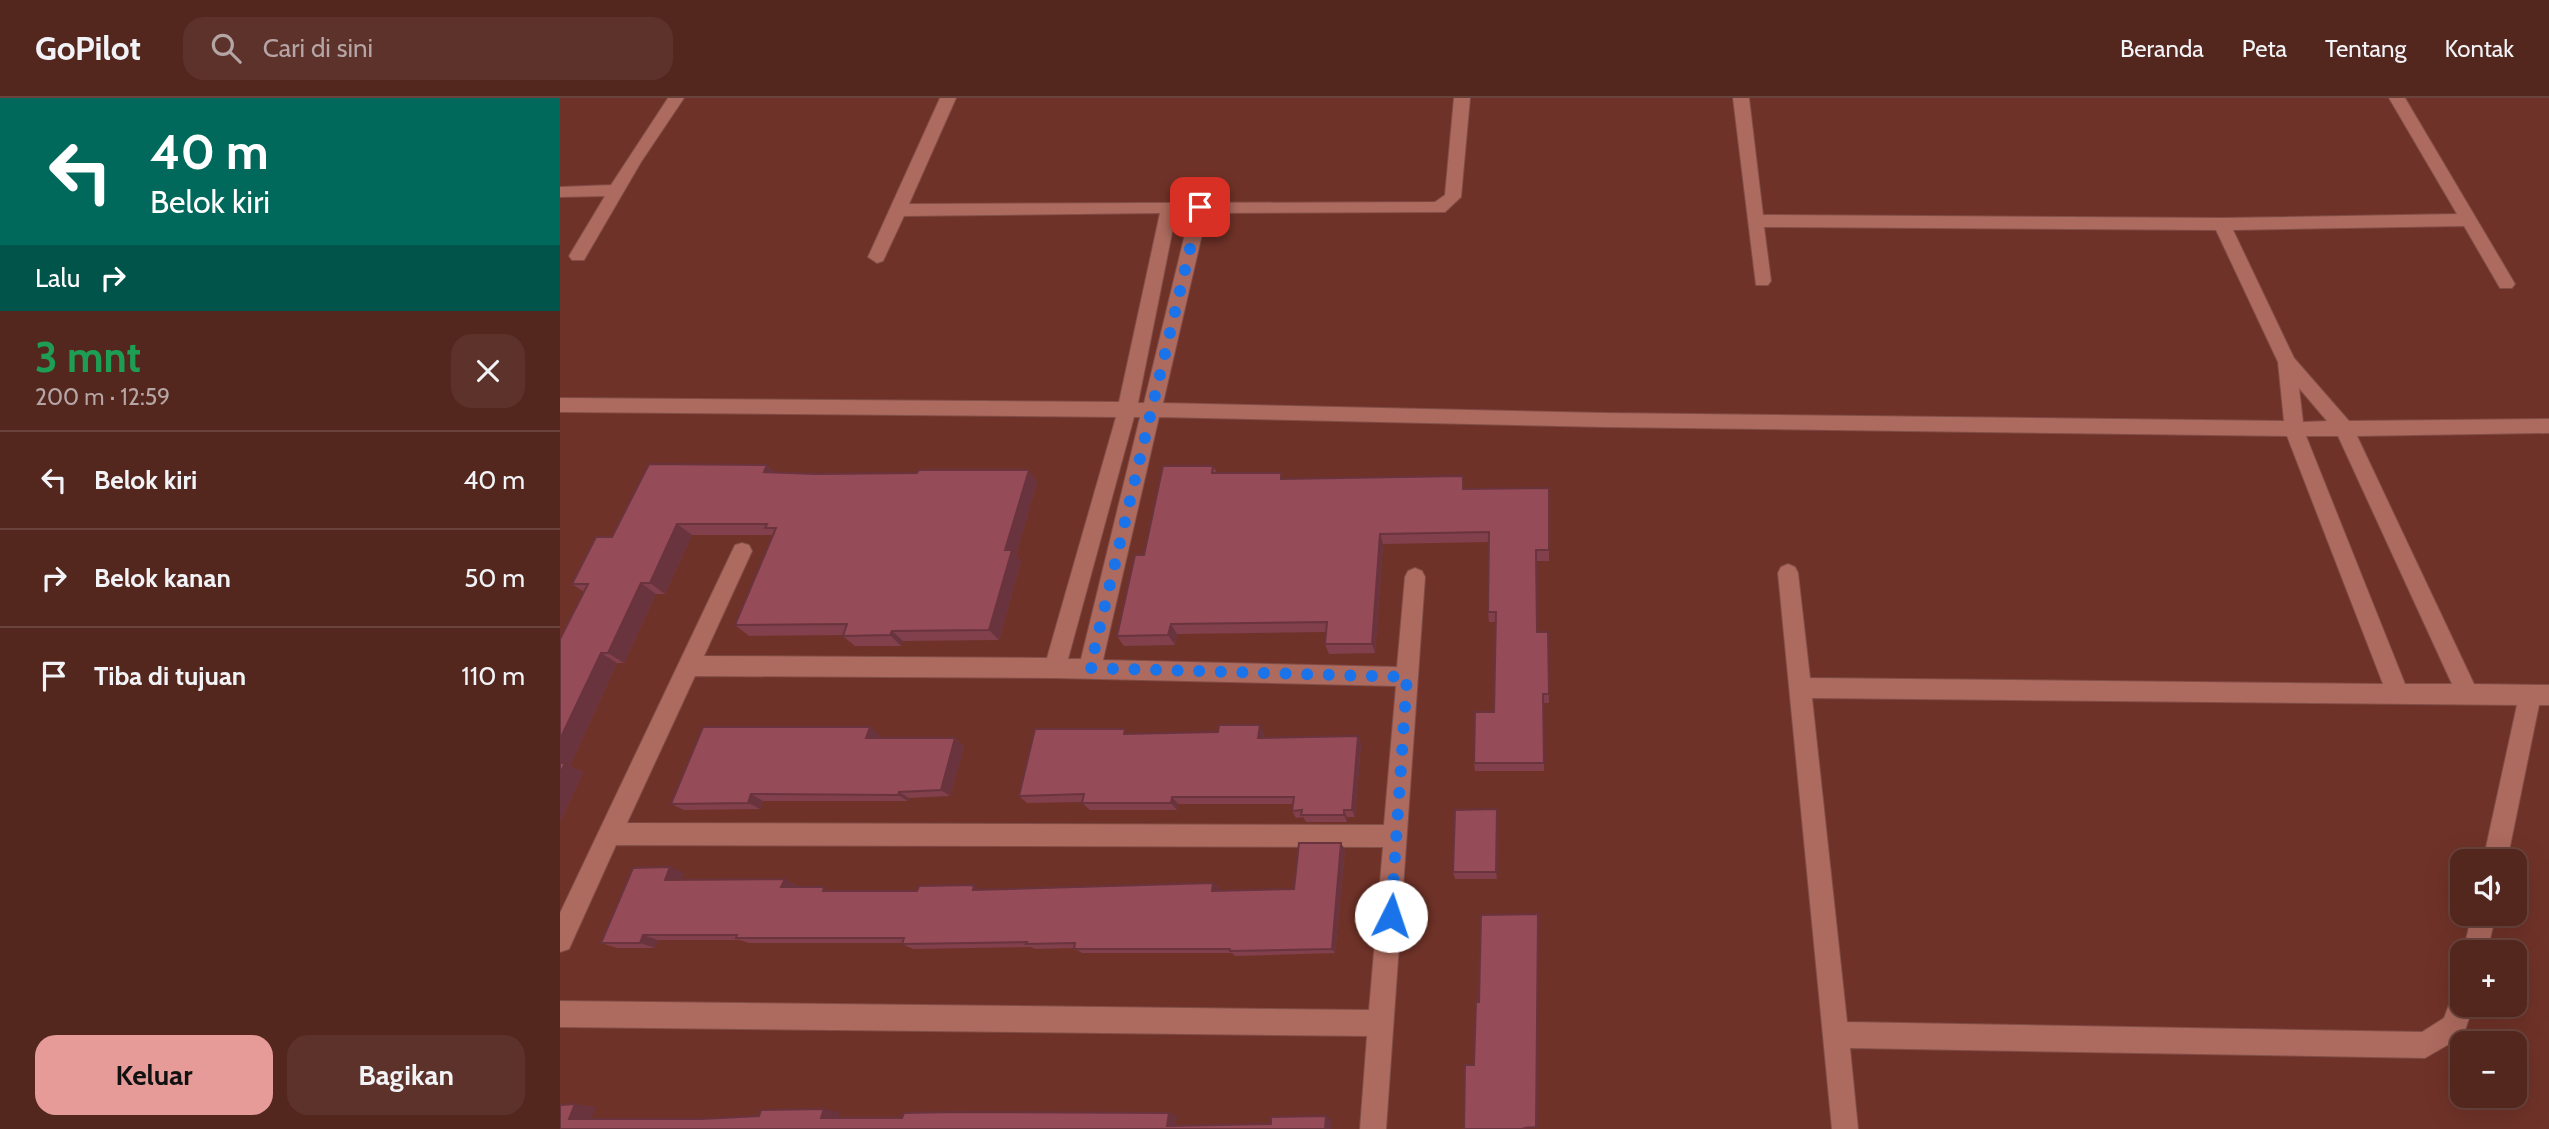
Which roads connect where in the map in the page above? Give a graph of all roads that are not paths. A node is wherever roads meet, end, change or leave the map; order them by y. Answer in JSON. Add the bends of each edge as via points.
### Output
{"nodes":[{"id":1,"x":676,"y":98,"type":"edge"},
{"id":2,"x":948,"y":98,"type":"edge"},
{"id":3,"x":1462,"y":98,"type":"edge"},
{"id":4,"x":1741,"y":98,"type":"edge"},
{"id":5,"x":2397,"y":98,"type":"edge"},
{"id":6,"x":616,"y":190,"type":"junction"},
{"id":7,"x":560,"y":191,"type":"edge"},
{"id":8,"x":1200,"y":207,"type":"junction"},
{"id":9,"x":1169,"y":209,"type":"junction"},
{"id":10,"x":899,"y":210,"type":"junction"},
{"id":11,"x":2468,"y":220,"type":"junction"},
{"id":12,"x":1756,"y":221,"type":"junction"},
{"id":13,"x":2222,"y":224,"type":"junction"},
{"id":14,"x":578,"y":256,"type":"dead end"},
{"id":15,"x":877,"y":257,"type":"dead end"},
{"id":16,"x":1762,"y":281,"type":"dead end"},
{"id":17,"x":2506,"y":284,"type":"dead end"},
{"id":18,"x":2287,"y":362,"type":"junction"},
{"id":19,"x":560,"y":405,"type":"edge"},
{"id":20,"x":1126,"y":410,"type":"junction"},
{"id":21,"x":1153,"y":410,"type":"junction"},
{"id":22,"x":2549,"y":426,"type":"edge"},
{"id":23,"x":2344,"y":428,"type":"junction"},
{"id":24,"x":2294,"y":429,"type":"junction"},
{"id":25,"x":742,"y":551,"type":"dead end"},
{"id":26,"x":1788,"y":573,"type":"dead end"},
{"id":27,"x":1415,"y":577,"type":"dead end"},
{"id":28,"x":689,"y":666,"type":"junction"},
{"id":29,"x":1055,"y":668,"type":"junction"},
{"id":30,"x":1090,"y":668,"type":"junction"},
{"id":31,"x":1407,"y":677,"type":"junction"},
{"id":32,"x":1799,"y":688,"type":"junction"},
{"id":33,"x":2398,"y":693,"type":"junction"},
{"id":34,"x":2467,"y":694,"type":"junction"},
{"id":35,"x":2540,"y":695,"type":"edge"},
{"id":36,"x":610,"y":834,"type":"junction"},
{"id":37,"x":1396,"y":836,"type":"junction"},
{"id":38,"x":2498,"y":849,"type":"edge"},
{"id":39,"x":560,"y":940,"type":"edge"},
{"id":40,"x":560,"y":1014,"type":"edge"},
{"id":41,"x":2457,"y":1017,"type":"edge"},
{"id":42,"x":1382,"y":1023,"type":"junction"},
{"id":43,"x":1835,"y":1035,"type":"junction"},
{"id":44,"x":1373,"y":1129,"type":"edge"},
{"id":45,"x":1845,"y":1129,"type":"edge"}],
"edges":[{"from":1,"to":6,"type":"street"},
{"from":2,"to":10,"type":"street"},
{"from":3,"to":8,"type":"street","via":[[1453,197],[1439,208]]},
{"from":4,"to":12,"type":"street"},
{"from":5,"to":11,"type":"street"},
{"from":6,"to":7,"type":"street"},
{"from":6,"to":14,"type":"street"},
{"from":8,"to":9,"type":"street"},
{"from":8,"to":21,"type":"street"},
{"from":9,"to":10,"type":"street"},
{"from":9,"to":20,"type":"street"},
{"from":10,"to":15,"type":"street"},
{"from":11,"to":13,"type":"street"},
{"from":11,"to":17,"type":"street"},
{"from":12,"to":13,"type":"street"},
{"from":12,"to":16,"type":"street"},
{"from":13,"to":18,"type":"street"},
{"from":18,"to":23,"type":"street"},
{"from":18,"to":24,"type":"street"},
{"from":19,"to":20,"type":"street"},
{"from":20,"to":21,"type":"street"},
{"from":20,"to":29,"type":"street"},
{"from":21,"to":24,"type":"street"},
{"from":21,"to":30,"type":"street"},
{"from":22,"to":23,"type":"street"},
{"from":23,"to":24,"type":"street"},
{"from":23,"to":34,"type":"street"},
{"from":24,"to":33,"type":"street"},
{"from":25,"to":28,"type":"street"},
{"from":26,"to":32,"type":"street"},
{"from":27,"to":31,"type":"street"},
{"from":28,"to":29,"type":"street"},
{"from":28,"to":36,"type":"street"},
{"from":29,"to":30,"type":"street"},
{"from":30,"to":31,"type":"street"},
{"from":31,"to":37,"type":"street"},
{"from":32,"to":33,"type":"street"},
{"from":32,"to":43,"type":"street"},
{"from":33,"to":34,"type":"street"},
{"from":34,"to":35,"type":"street"},
{"from":35,"to":38,"type":"street"},
{"from":36,"to":37,"type":"street"},
{"from":36,"to":39,"type":"street"},
{"from":37,"to":42,"type":"street"},
{"from":40,"to":42,"type":"street"},
{"from":41,"to":43,"type":"street","via":[[2454,1027],[2425,1045]]},
{"from":42,"to":44,"type":"street"},
{"from":43,"to":45,"type":"street"}]}
